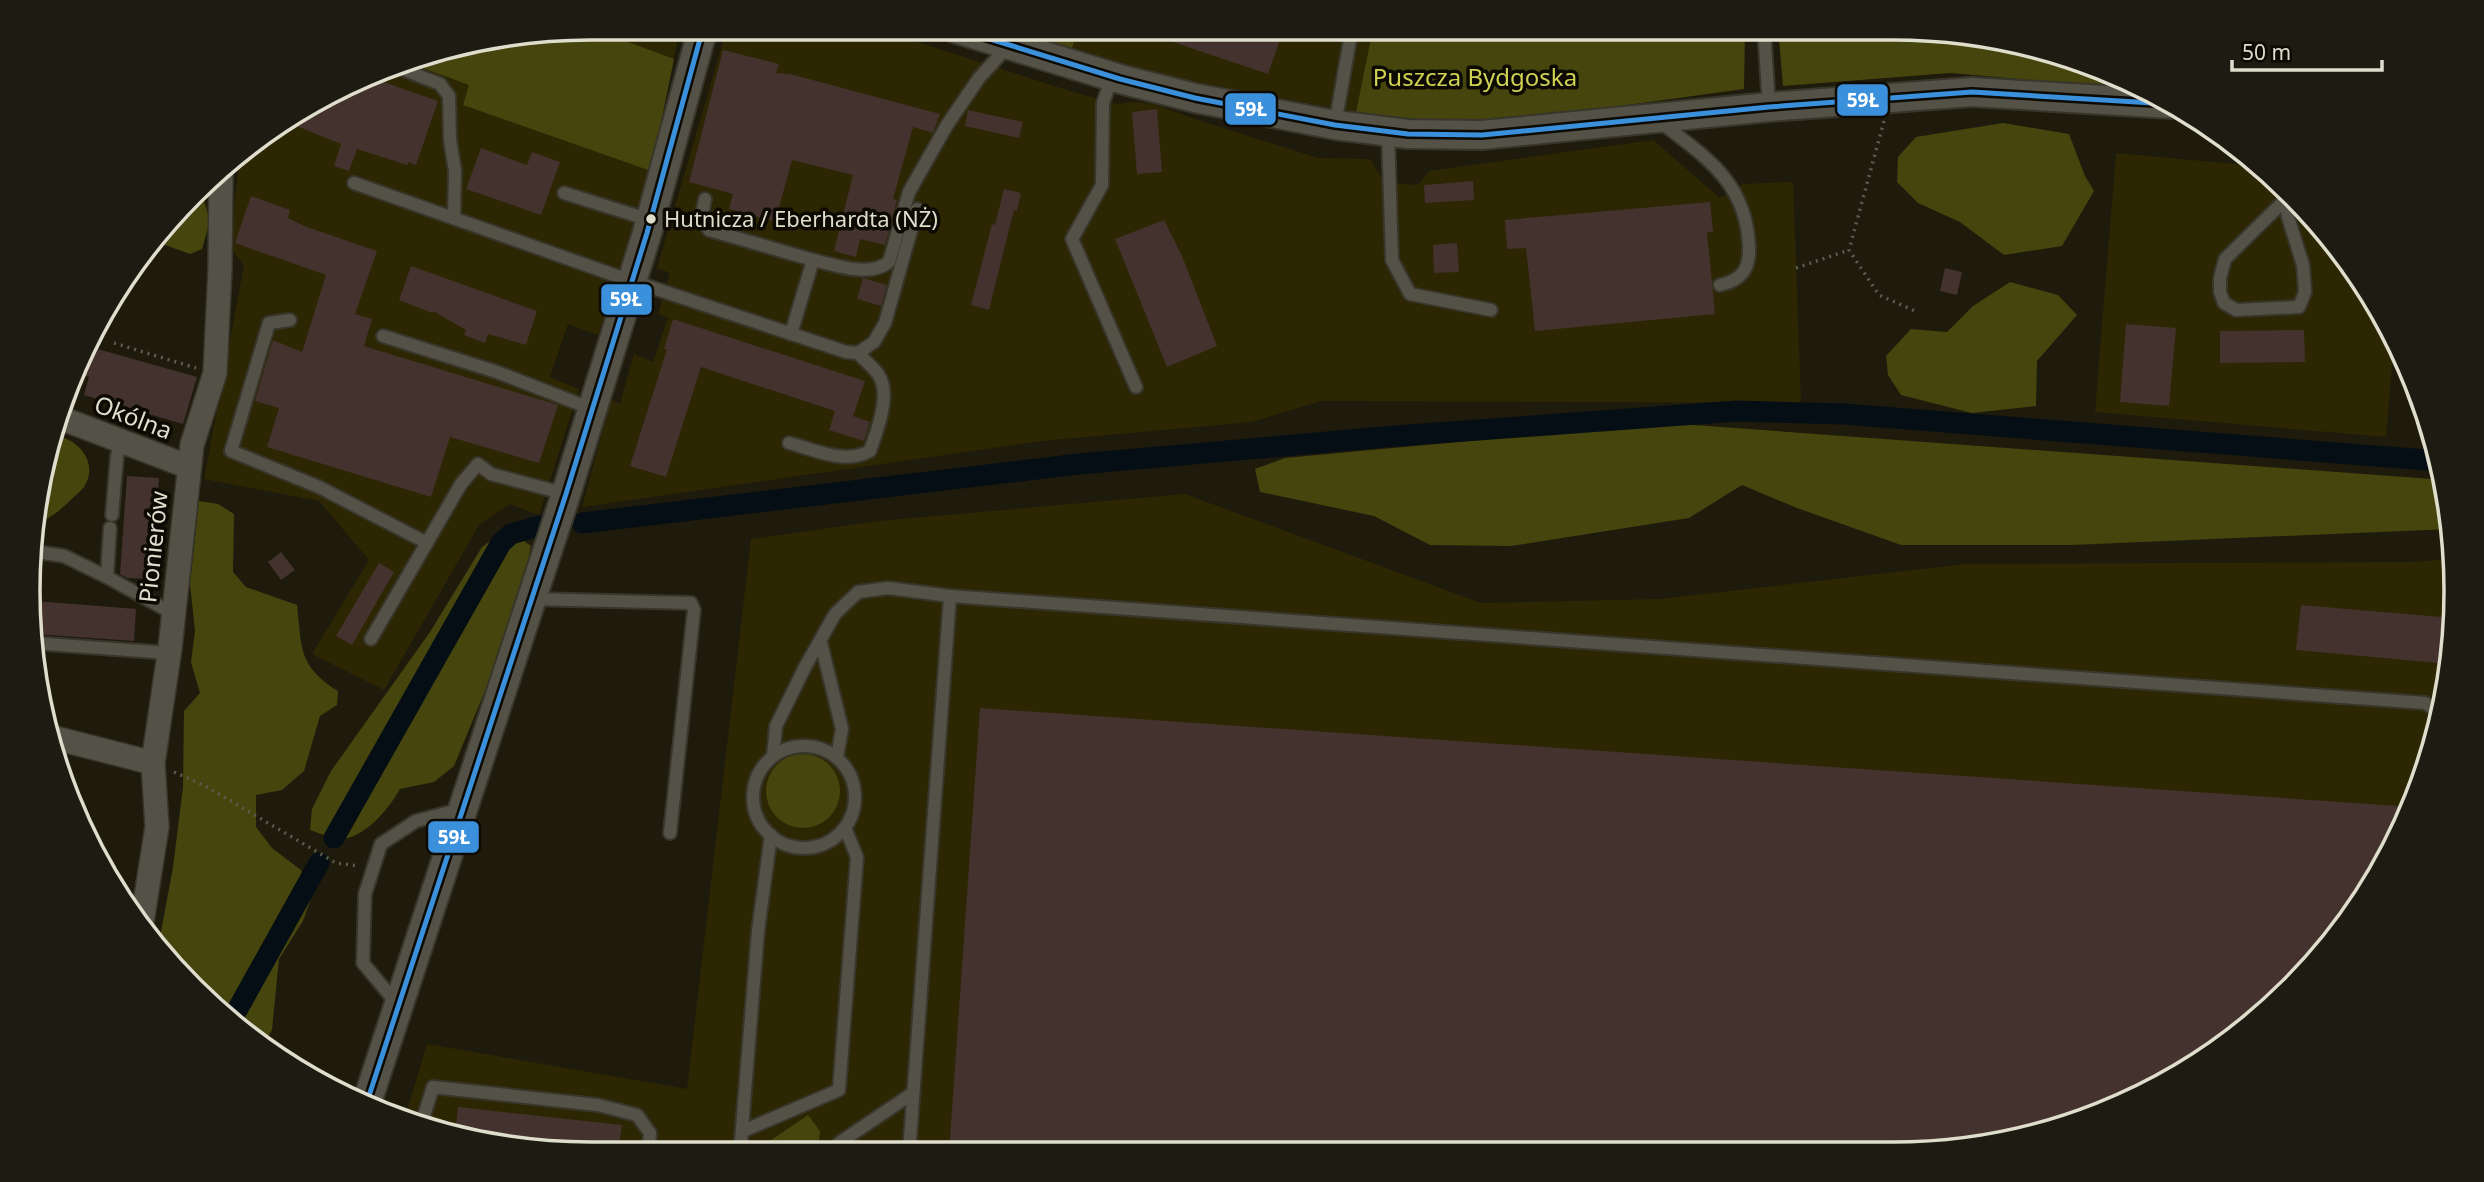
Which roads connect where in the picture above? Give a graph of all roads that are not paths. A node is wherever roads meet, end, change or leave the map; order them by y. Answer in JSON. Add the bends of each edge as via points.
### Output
{"nodes":[{"id":1,"x":701,"y":40,"type":"edge"},
{"id":2,"x":993,"y":40,"type":"edge"},
{"id":3,"x":1350,"y":40,"type":"edge"},
{"id":4,"x":1765,"y":40,"type":"edge"},
{"id":5,"x":1009,"y":45,"type":"junction"},
{"id":6,"x":408,"y":71,"type":"edge"},
{"id":7,"x":1112,"y":77,"type":"junction"},
{"id":8,"x":2147,"y":103,"type":"edge"},
{"id":9,"x":1769,"y":107,"type":"junction"},
{"id":10,"x":1655,"y":118,"type":"junction"},
{"id":11,"x":1335,"y":125,"type":"junction"},
{"id":12,"x":1388,"y":132,"type":"junction"},
{"id":13,"x":354,"y":183,"type":"dead end"},
{"id":14,"x":221,"y":184,"type":"edge"},
{"id":15,"x":564,"y":193,"type":"dead end"},
{"id":16,"x":705,"y":198,"type":"dead end"},
{"id":17,"x":2282,"y":202,"type":"edge"},
{"id":18,"x":2287,"y":207,"type":"edge"},
{"id":19,"x":917,"y":209,"type":"dead end"},
{"id":20,"x":454,"y":218,"type":"junction"},
{"id":21,"x":651,"y":220,"type":"junction"},
{"id":22,"x":813,"y":260,"type":"junction"},
{"id":23,"x":632,"y":281,"type":"junction"},
{"id":24,"x":1720,"y":285,"type":"dead end"},
{"id":25,"x":1491,"y":310,"type":"dead end"},
{"id":26,"x":290,"y":320,"type":"dead end"},
{"id":27,"x":791,"y":334,"type":"junction"},
{"id":28,"x":383,"y":335,"type":"dead end"},
{"id":29,"x":858,"y":353,"type":"junction"},
{"id":30,"x":1136,"y":387,"type":"dead end"},
{"id":31,"x":592,"y":409,"type":"junction"},
{"id":32,"x":67,"y":420,"type":"edge"},
{"id":33,"x":121,"y":441,"type":"junction"},
{"id":34,"x":789,"y":443,"type":"dead end"},
{"id":35,"x":189,"y":467,"type":"junction"},
{"id":36,"x":566,"y":494,"type":"junction"},
{"id":37,"x":427,"y":543,"type":"junction"},
{"id":38,"x":41,"y":553,"type":"edge"},
{"id":39,"x":107,"y":577,"type":"junction"},
{"id":40,"x":950,"y":596,"type":"junction"},
{"id":41,"x":531,"y":598,"type":"junction"},
{"id":42,"x":174,"y":614,"type":"junction"},
{"id":43,"x":371,"y":639,"type":"dead end"},
{"id":44,"x":821,"y":643,"type":"junction"},
{"id":45,"x":43,"y":644,"type":"edge"},
{"id":46,"x":169,"y":653,"type":"junction"},
{"id":47,"x":2431,"y":707,"type":"edge"},
{"id":48,"x":61,"y":739,"type":"edge"},
{"id":49,"x":773,"y":756,"type":"junction"},
{"id":50,"x":837,"y":757,"type":"junction"},
{"id":51,"x":153,"y":762,"type":"junction"},
{"id":52,"x":462,"y":809,"type":"junction"},
{"id":53,"x":845,"y":828,"type":"junction"},
{"id":54,"x":670,"y":833,"type":"dead end"},
{"id":55,"x":771,"y":835,"type":"junction"},
{"id":56,"x":140,"y":907,"type":"edge"},
{"id":57,"x":398,"y":1005,"type":"junction"},
{"id":58,"x":913,"y":1093,"type":"junction"},
{"id":59,"x":369,"y":1095,"type":"edge"},
{"id":60,"x":424,"y":1116,"type":"edge"},
{"id":61,"x":743,"y":1131,"type":"junction"},
{"id":62,"x":649,"y":1142,"type":"edge"},
{"id":63,"x":742,"y":1142,"type":"edge"},
{"id":64,"x":840,"y":1142,"type":"edge"},
{"id":65,"x":910,"y":1142,"type":"edge"}],
"edges":[{"from":1,"to":21,"type":"street"},
{"from":2,"to":5,"type":"street"},
{"from":3,"to":11,"type":"lane"},
{"from":4,"to":9,"type":"lane"},
{"from":5,"to":7,"type":"street"},
{"from":5,"to":22,"type":"lane","via":[[972,87],[909,192],[889,262],[870,271]]},
{"from":6,"to":20,"type":"lane","via":[[440,84],[449,96]]},
{"from":7,"to":11,"type":"street"},
{"from":7,"to":30,"type":"lane","via":[[1103,103],[1102,185],[1072,239]]},
{"from":8,"to":9,"type":"street","via":[[1972,92]]},
{"from":9,"to":10,"type":"street"},
{"from":10,"to":12,"type":"street","via":[[1482,135]]},
{"from":10,"to":24,"type":"lane","via":[[1707,159],[1742,203],[1748,226],[1746,269],[1735,281]]},
{"from":11,"to":12,"type":"street"},
{"from":12,"to":25,"type":"lane","via":[[1392,260],[1410,293]]},
{"from":13,"to":20,"type":"lane"},
{"from":14,"to":35,"type":"street","name":"Pionierów","via":[[215,373]]},
{"from":15,"to":21,"type":"lane"},
{"from":16,"to":22,"type":"lane","via":[[702,215],[709,230]]},
{"from":17,"to":18,"type":"lane","via":[[2225,259],[2220,292],[2224,303],[2236,310],[2299,307],[2305,292],[2303,265]]},
{"from":19,"to":29,"type":"lane","via":[[885,323],[874,342]]},
{"from":20,"to":23,"type":"lane"},
{"from":21,"to":23,"type":"street"},
{"from":22,"to":27,"type":"lane"},
{"from":23,"to":27,"type":"lane"},
{"from":23,"to":31,"type":"street"},
{"from":26,"to":37,"type":"lane","via":[[269,323],[231,451],[319,487]]},
{"from":27,"to":29,"type":"lane"},
{"from":28,"to":31,"type":"lane"},
{"from":29,"to":34,"type":"lane","via":[[879,376],[883,388],[870,451],[843,458]]},
{"from":31,"to":36,"type":"street"},
{"from":32,"to":33,"type":"street","name":"Okólna"},
{"from":33,"to":35,"type":"street","name":"Okólna"},
{"from":33,"to":39,"type":"lane"},
{"from":35,"to":42,"type":"street","name":"Pionierów"},
{"from":36,"to":37,"type":"lane","via":[[491,474],[478,464]]},
{"from":36,"to":41,"type":"street"},
{"from":37,"to":43,"type":"lane"},
{"from":38,"to":39,"type":"lane","via":[[71,558]]},
{"from":39,"to":42,"type":"lane"},
{"from":40,"to":44,"type":"lane","via":[[888,587],[858,592],[835,614]]},
{"from":40,"to":47,"type":"lane"},
{"from":40,"to":58,"type":"lane"},
{"from":41,"to":52,"type":"street"},
{"from":41,"to":54,"type":"lane","via":[[691,603],[694,610]]},
{"from":42,"to":46,"type":"street","name":"Pionierów"},
{"from":44,"to":49,"type":"lane","via":[[776,726]]},
{"from":44,"to":50,"type":"lane","via":[[842,729]]},
{"from":45,"to":46,"type":"lane"},
{"from":46,"to":51,"type":"street","name":"Pionierów"},
{"from":48,"to":51,"type":"street"},
{"from":49,"to":50,"type":"lane","via":[[805,745]]},
{"from":49,"to":55,"type":"lane","via":[[758,775],[753,799],[756,815]]},
{"from":50,"to":53,"type":"lane","via":[[855,786],[855,804]]},
{"from":51,"to":56,"type":"street","name":"Pionierów","via":[[157,827]]},
{"from":52,"to":57,"type":"street"},
{"from":52,"to":57,"type":"lane","via":[[416,821],[381,844],[365,894],[363,963]]},
{"from":53,"to":55,"type":"lane","via":[[825,844],[808,848]]},
{"from":53,"to":61,"type":"lane","via":[[857,857],[839,1090]]},
{"from":55,"to":61,"type":"lane","via":[[758,931]]},
{"from":57,"to":59,"type":"street"},
{"from":58,"to":64,"type":"lane"},
{"from":58,"to":65,"type":"lane"},
{"from":60,"to":62,"type":"lane","via":[[433,1087],[598,1105],[636,1115],[650,1133]]},
{"from":61,"to":63,"type":"lane"}]}
